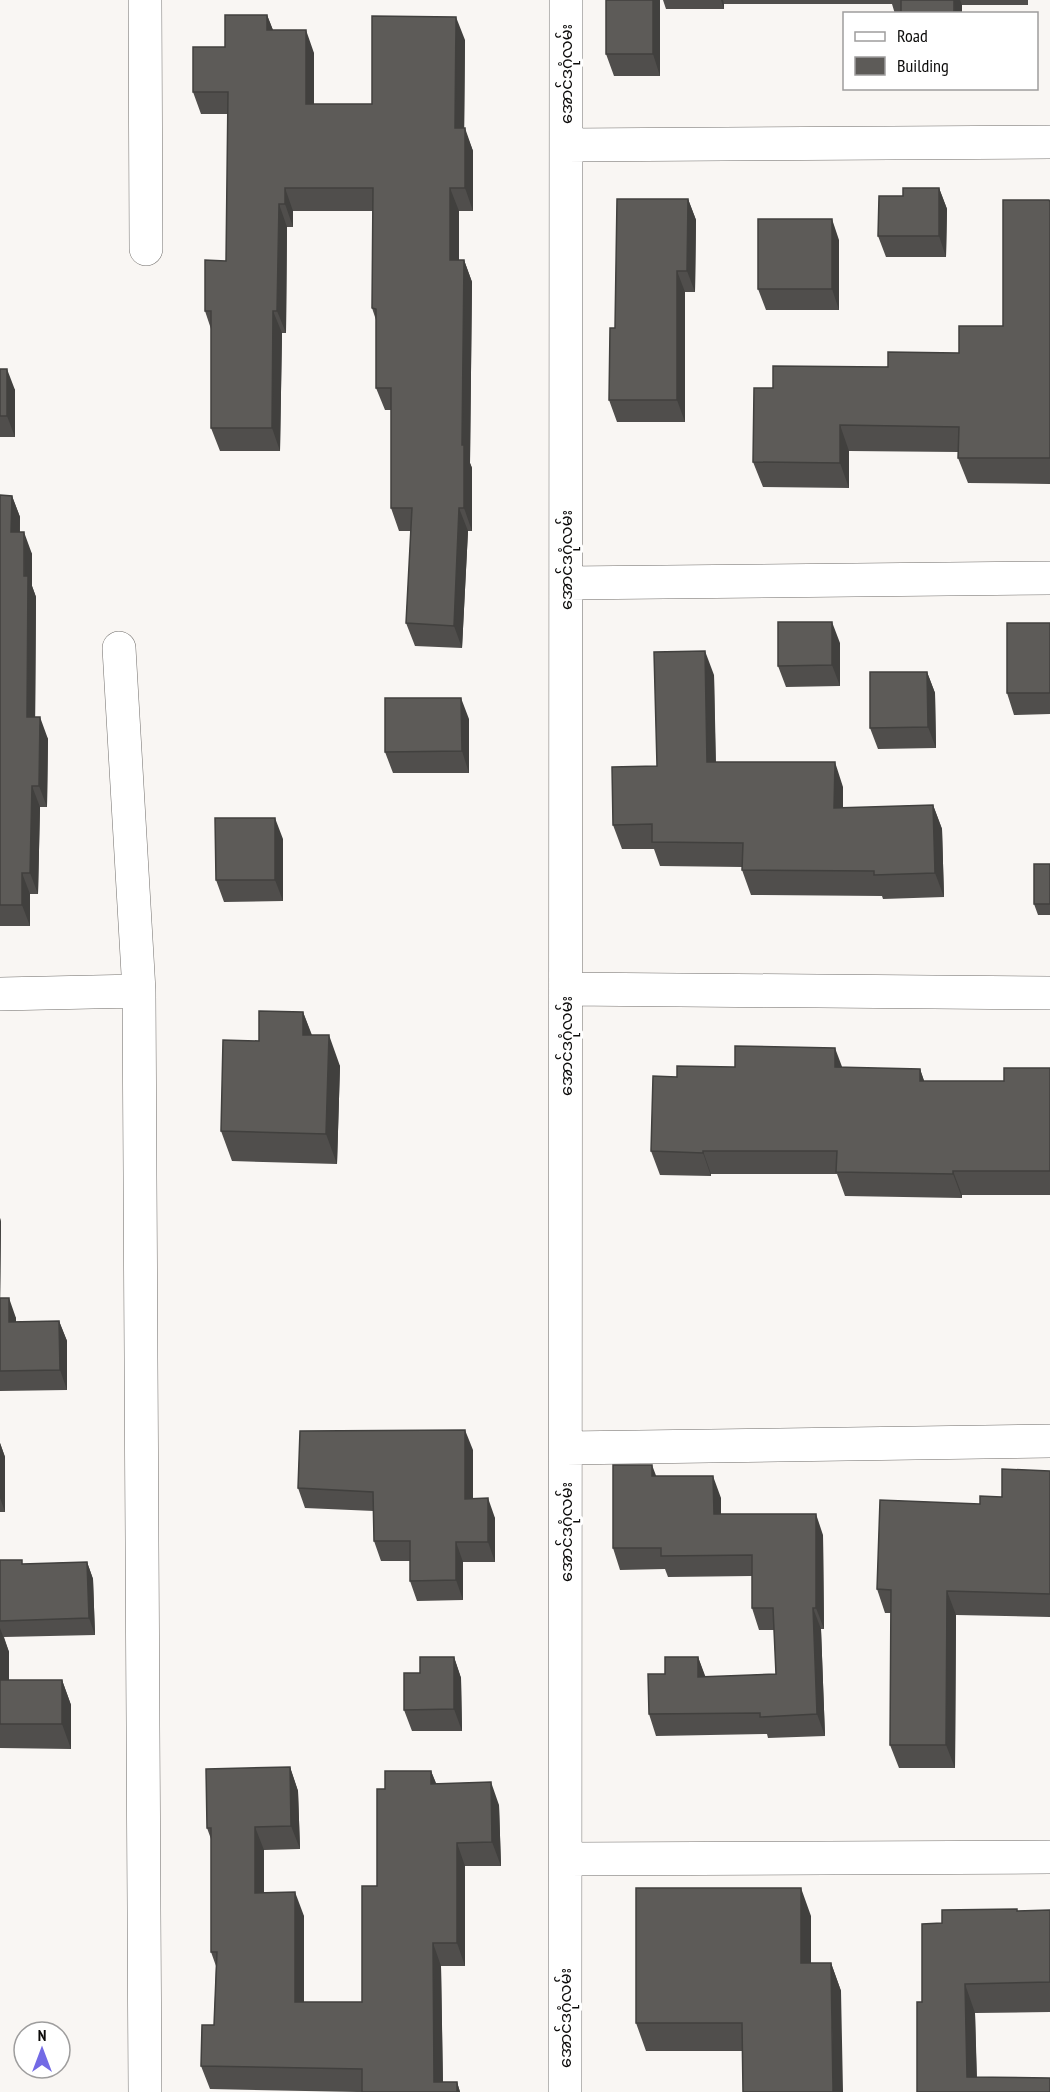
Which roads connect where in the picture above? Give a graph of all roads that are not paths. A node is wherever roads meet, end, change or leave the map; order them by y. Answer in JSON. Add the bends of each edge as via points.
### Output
{"nodes":[{"id":1,"x":145,"y":0,"type":"edge"},
{"id":2,"x":566,"y":0,"type":"edge"},
{"id":3,"x":1050,"y":142,"type":"edge"},
{"id":4,"x":566,"y":146,"type":"junction"},
{"id":5,"x":146,"y":249,"type":"dead end"},
{"id":6,"x":1050,"y":578,"type":"edge"},
{"id":7,"x":566,"y":583,"type":"junction"},
{"id":8,"x":119,"y":648,"type":"dead end"},
{"id":9,"x":566,"y":989,"type":"junction"},
{"id":10,"x":139,"y":991,"type":"junction"},
{"id":11,"x":1050,"y":993,"type":"edge"},
{"id":12,"x":0,"y":994,"type":"edge"},
{"id":13,"x":1050,"y":1441,"type":"edge"},
{"id":14,"x":566,"y":1448,"type":"junction"},
{"id":15,"x":1050,"y":1857,"type":"edge"},
{"id":16,"x":566,"y":1858,"type":"junction"},
{"id":17,"x":145,"y":2092,"type":"edge"},
{"id":18,"x":565,"y":2092,"type":"edge"}],
"edges":[{"from":1,"to":5,"type":"street"},
{"from":2,"to":4,"type":"street","name":"အောင်ဒဂုံလမ်း"},
{"from":3,"to":4,"type":"street"},
{"from":4,"to":7,"type":"street","name":"အောင်ဒဂုံလမ်း"},
{"from":6,"to":7,"type":"street"},
{"from":7,"to":9,"type":"street","name":"အောင်ဒဂုံလမ်း"},
{"from":8,"to":10,"type":"street"},
{"from":9,"to":11,"type":"street"},
{"from":9,"to":14,"type":"street","name":"အောင်ဒဂုံလမ်း"},
{"from":10,"to":12,"type":"street"},
{"from":10,"to":17,"type":"street"},
{"from":13,"to":14,"type":"street"},
{"from":14,"to":16,"type":"street","name":"အောင်ဒဂုံလမ်း"},
{"from":15,"to":16,"type":"street"},
{"from":16,"to":18,"type":"street","name":"အောင်ဒဂုံလမ်း"}]}
